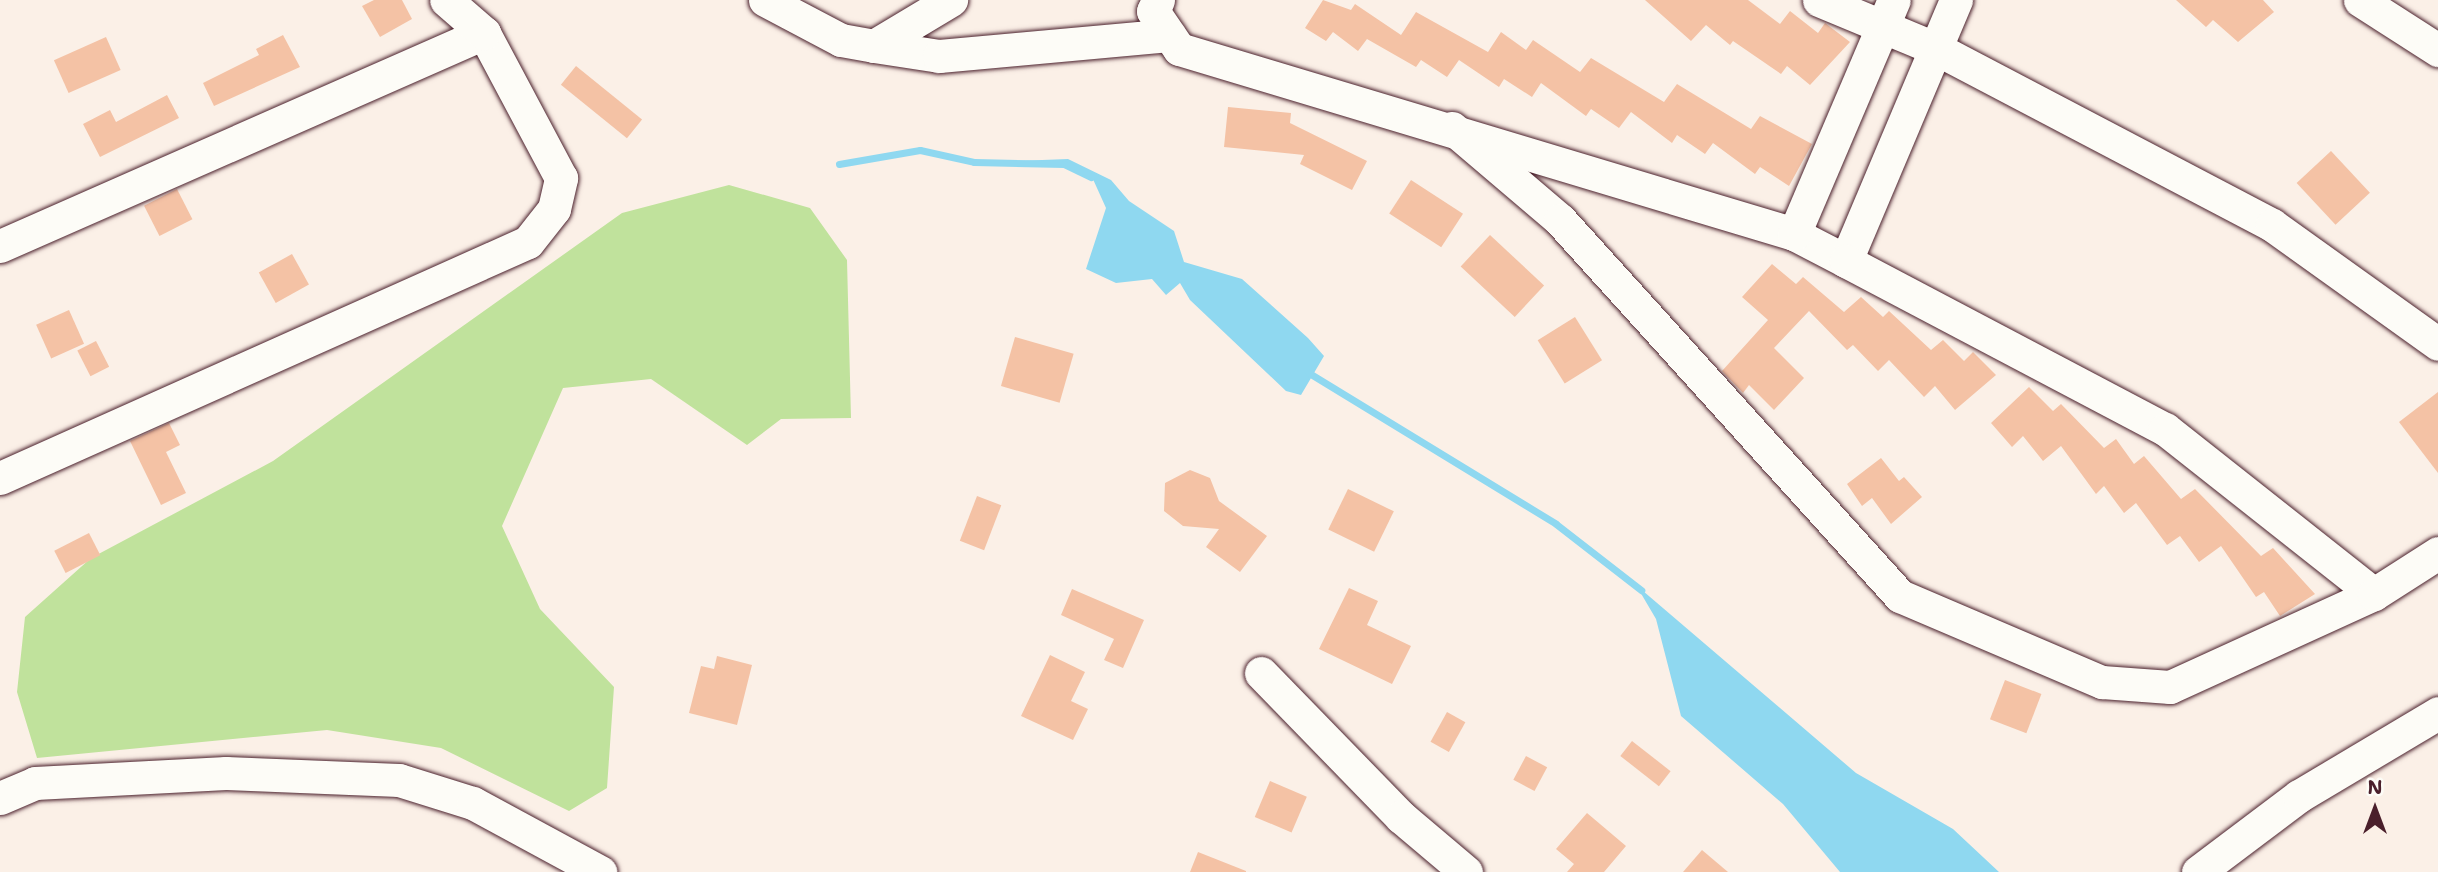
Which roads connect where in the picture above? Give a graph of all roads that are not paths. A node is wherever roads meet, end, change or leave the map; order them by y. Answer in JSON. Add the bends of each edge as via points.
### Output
{"nodes":[{"id":1,"x":446,"y":0,"type":"edge"},
{"id":2,"x":951,"y":0,"type":"edge"},
{"id":3,"x":1158,"y":0,"type":"edge"},
{"id":4,"x":1819,"y":0,"type":"edge"},
{"id":5,"x":1956,"y":0,"type":"edge"},
{"id":6,"x":2360,"y":0,"type":"edge"},
{"id":7,"x":782,"y":4,"type":"edge"},
{"id":8,"x":1889,"y":12,"type":"edge"},
{"id":9,"x":484,"y":33,"type":"junction"},
{"id":10,"x":1169,"y":35,"type":"junction"},
{"id":11,"x":874,"y":46,"type":"junction"},
{"id":12,"x":1937,"y":49,"type":"junction"},
{"id":13,"x":2438,"y":50,"type":"edge"},
{"id":14,"x":1452,"y":128,"type":"junction"},
{"id":15,"x":1794,"y":234,"type":"junction"},
{"id":16,"x":0,"y":246,"type":"edge"},
{"id":17,"x":1846,"y":261,"type":"junction"},
{"id":18,"x":2438,"y":344,"type":"edge"},
{"id":19,"x":0,"y":478,"type":"edge"},
{"id":20,"x":2438,"y":553,"type":"edge"},
{"id":21,"x":2374,"y":594,"type":"junction"},
{"id":22,"x":1261,"y":673,"type":"dead end"},
{"id":23,"x":2438,"y":713,"type":"edge"},
{"id":24,"x":0,"y":798,"type":"edge"},
{"id":25,"x":600,"y":872,"type":"edge"},
{"id":26,"x":1466,"y":872,"type":"edge"},
{"id":27,"x":2198,"y":872,"type":"edge"}],
"edges":[{"from":1,"to":9,"type":"street"},
{"from":2,"to":11,"type":"street"},
{"from":3,"to":10,"type":"street","via":[[1153,11]]},
{"from":4,"to":8,"type":"street"},
{"from":5,"to":12,"type":"street"},
{"from":6,"to":13,"type":"street"},
{"from":7,"to":11,"type":"street","via":[[841,40]]},
{"from":8,"to":12,"type":"street"},
{"from":8,"to":15,"type":"street"},
{"from":9,"to":16,"type":"street"},
{"from":9,"to":19,"type":"street","via":[[561,177],[554,209],[528,242]]},
{"from":10,"to":11,"type":"street","via":[[939,56]]},
{"from":10,"to":14,"type":"street","via":[[1179,49]]},
{"from":12,"to":17,"type":"street"},
{"from":12,"to":18,"type":"street","via":[[2272,225]]},
{"from":14,"to":15,"type":"street"},
{"from":14,"to":21,"type":"street","via":[[1560,220],[1900,596],[2102,682],[2170,687]]},
{"from":15,"to":17,"type":"street"},
{"from":17,"to":21,"type":"street","via":[[2165,429]]},
{"from":20,"to":21,"type":"street"},
{"from":22,"to":26,"type":"street","via":[[1401,817]]},
{"from":23,"to":27,"type":"street","via":[[2299,796]]},
{"from":24,"to":25,"type":"street","via":[[34,783],[226,773],[398,780],[473,803]]}]}
